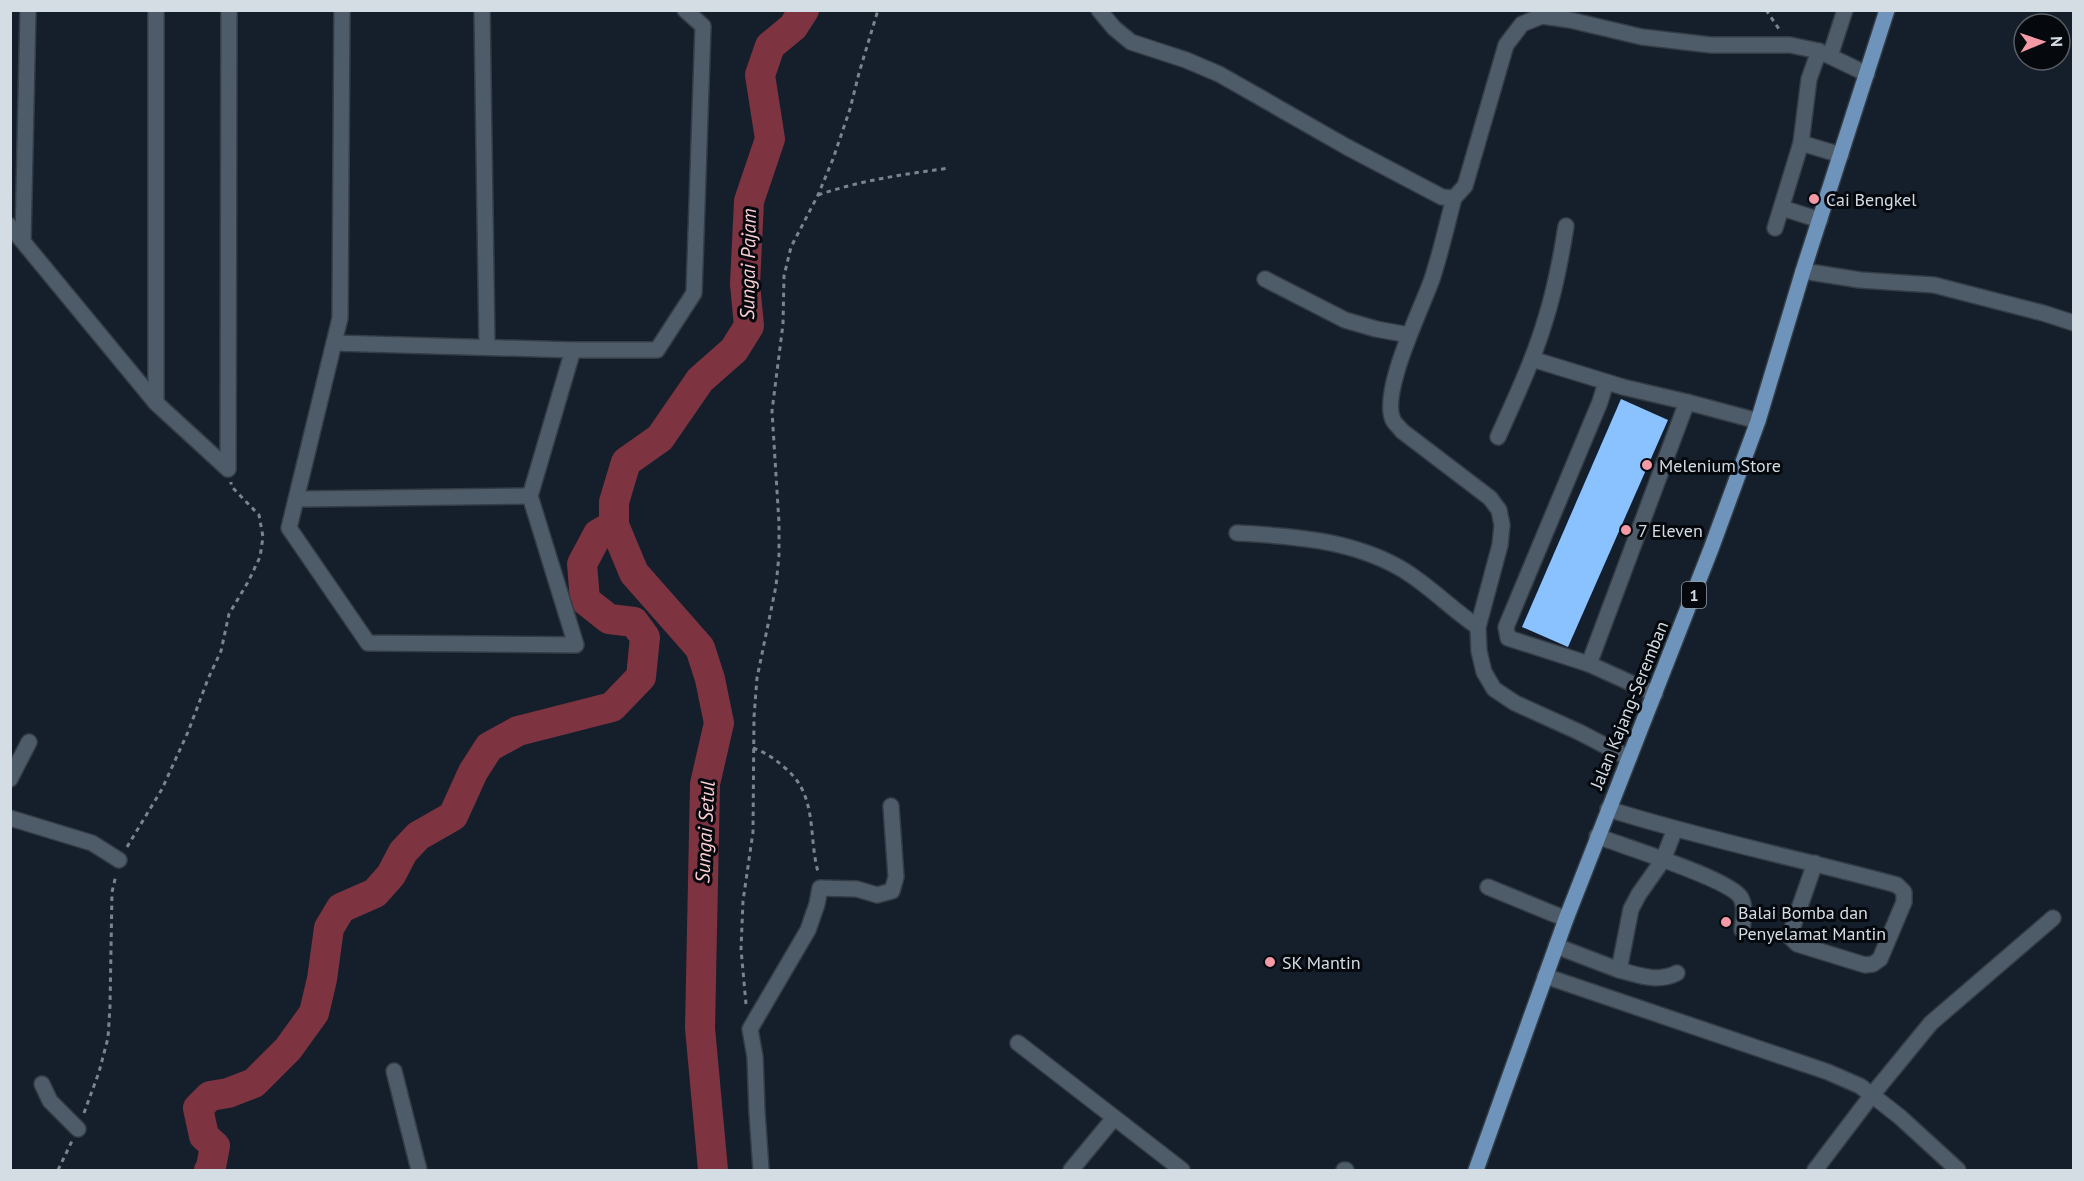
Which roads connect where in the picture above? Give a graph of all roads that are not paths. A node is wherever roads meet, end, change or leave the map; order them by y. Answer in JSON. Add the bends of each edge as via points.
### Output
{"nodes":[{"id":1,"x":28,"y":10,"type":"edge"},
{"id":2,"x":156,"y":10,"type":"edge"},
{"id":3,"x":229,"y":10,"type":"edge"},
{"id":4,"x":342,"y":10,"type":"edge"},
{"id":5,"x":482,"y":10,"type":"edge"},
{"id":6,"x":685,"y":10,"type":"edge"},
{"id":7,"x":1099,"y":10,"type":"edge"},
{"id":8,"x":1845,"y":10,"type":"edge"},
{"id":9,"x":1887,"y":10,"type":"edge"},
{"id":10,"x":1825,"y":53,"type":"junction"},
{"id":11,"x":1867,"y":74,"type":"junction"},
{"id":12,"x":1801,"y":143,"type":"junction"},
{"id":13,"x":1841,"y":155,"type":"junction"},
{"id":14,"x":1454,"y":198,"type":"junction"},
{"id":15,"x":1782,"y":208,"type":"junction"},
{"id":16,"x":1820,"y":220,"type":"junction"},
{"id":17,"x":10,"y":226,"type":"edge"},
{"id":18,"x":1566,"y":226,"type":"dead end"},
{"id":19,"x":1775,"y":228,"type":"dead end"},
{"id":20,"x":23,"y":241,"type":"junction"},
{"id":21,"x":1803,"y":271,"type":"junction"},
{"id":22,"x":1265,"y":279,"type":"dead end"},
{"id":23,"x":2073,"y":323,"type":"edge"},
{"id":24,"x":1408,"y":335,"type":"junction"},
{"id":25,"x":334,"y":343,"type":"junction"},
{"id":26,"x":487,"y":347,"type":"junction"},
{"id":27,"x":573,"y":350,"type":"junction"},
{"id":28,"x":1532,"y":359,"type":"junction"},
{"id":29,"x":1606,"y":382,"type":"junction"},
{"id":30,"x":156,"y":402,"type":"junction"},
{"id":31,"x":1687,"y":402,"type":"junction"},
{"id":32,"x":1758,"y":421,"type":"junction"},
{"id":33,"x":1498,"y":438,"type":"dead end"},
{"id":34,"x":530,"y":495,"type":"junction"},
{"id":35,"x":303,"y":499,"type":"dead end"},
{"id":36,"x":1238,"y":532,"type":"dead end"},
{"id":37,"x":1478,"y":627,"type":"junction"},
{"id":38,"x":1588,"y":664,"type":"junction"},
{"id":39,"x":1655,"y":694,"type":"junction"},
{"id":40,"x":29,"y":742,"type":"dead end"},
{"id":41,"x":1629,"y":758,"type":"junction"},
{"id":42,"x":10,"y":779,"type":"edge"},
{"id":43,"x":891,"y":806,"type":"dead end"},
{"id":44,"x":1608,"y":809,"type":"junction"},
{"id":45,"x":10,"y":818,"type":"edge"},
{"id":46,"x":1675,"y":829,"type":"junction"},
{"id":47,"x":1597,"y":837,"type":"junction"},
{"id":48,"x":119,"y":860,"type":"road end"},
{"id":49,"x":1663,"y":860,"type":"junction"},
{"id":50,"x":1815,"y":863,"type":"junction"},
{"id":51,"x":1488,"y":886,"type":"dead end"},
{"id":52,"x":2053,"y":918,"type":"dead end"},
{"id":53,"x":1566,"y":919,"type":"junction"},
{"id":54,"x":1742,"y":930,"type":"dead end"},
{"id":55,"x":1556,"y":946,"type":"junction"},
{"id":56,"x":1619,"y":969,"type":"junction"},
{"id":57,"x":1677,"y":973,"type":"dead end"},
{"id":58,"x":1545,"y":976,"type":"junction"},
{"id":59,"x":1018,"y":1043,"type":"dead end"},
{"id":60,"x":394,"y":1071,"type":"dead end"},
{"id":61,"x":42,"y":1084,"type":"dead end"},
{"id":62,"x":1872,"y":1095,"type":"junction"},
{"id":63,"x":1114,"y":1118,"type":"junction"},
{"id":64,"x":78,"y":1129,"type":"road end"},
{"id":65,"x":419,"y":1170,"type":"edge"},
{"id":66,"x":761,"y":1170,"type":"edge"},
{"id":67,"x":1071,"y":1170,"type":"edge"},
{"id":68,"x":1182,"y":1170,"type":"edge"},
{"id":69,"x":1476,"y":1170,"type":"edge"},
{"id":70,"x":1815,"y":1170,"type":"edge"},
{"id":71,"x":1958,"y":1170,"type":"edge"}],
"edges":[{"from":1,"to":20,"type":"street"},
{"from":2,"to":30,"type":"street"},
{"from":3,"to":30,"type":"street","via":[[228,469]]},
{"from":4,"to":25,"type":"street","via":[[340,318]]},
{"from":5,"to":26,"type":"street"},
{"from":6,"to":27,"type":"street","via":[[703,26],[694,293],[657,351]]},
{"from":7,"to":14,"type":"street","via":[[1131,42],[1219,74],[1347,147],[1442,197]]},
{"from":8,"to":10,"type":"street"},
{"from":9,"to":11,"type":"main road","name":"Jalan Kajang-Seremban","number":"1"},
{"from":10,"to":11,"type":"street"},
{"from":10,"to":12,"type":"street","via":[[1809,79]]},
{"from":10,"to":14,"type":"street","via":[[1790,45],[1720,46],[1642,37],[1542,16],[1522,24],[1506,45],[1465,186]]},
{"from":11,"to":13,"type":"main road","name":"Jalan Kajang-Seremban","number":"1"},
{"from":12,"to":13,"type":"street"},
{"from":12,"to":15,"type":"street"},
{"from":13,"to":16,"type":"main road","name":"Jalan Kajang-Seremban","number":"1"},
{"from":14,"to":24,"type":"street","via":[[1432,278]]},
{"from":15,"to":16,"type":"street"},
{"from":15,"to":19,"type":"street"},
{"from":16,"to":21,"type":"main road","name":"Jalan Kajang-Seremban","number":"1"},
{"from":17,"to":20,"type":"street"},
{"from":18,"to":28,"type":"street","via":[[1559,271]]},
{"from":20,"to":30,"type":"street"},
{"from":21,"to":23,"type":"street","via":[[1934,285]]},
{"from":21,"to":32,"type":"main road","name":"Jalan Kajang-Seremban","number":"1"},
{"from":22,"to":24,"type":"street","via":[[1345,320]]},
{"from":24,"to":37,"type":"street","via":[[1391,405],[1393,420],[1490,498],[1499,510],[1500,545]]},
{"from":25,"to":26,"type":"street"},
{"from":25,"to":34,"type":"street","via":[[289,528],[368,643],[576,645]]},
{"from":26,"to":27,"type":"street"},
{"from":27,"to":34,"type":"street"},
{"from":28,"to":29,"type":"street"},
{"from":28,"to":33,"type":"street"},
{"from":29,"to":31,"type":"street"},
{"from":29,"to":38,"type":"street","via":[[1506,627],[1508,638]]},
{"from":31,"to":32,"type":"street"},
{"from":31,"to":38,"type":"street"},
{"from":32,"to":39,"type":"main road","name":"Jalan Kajang-Seremban","number":"1"},
{"from":34,"to":35,"type":"street"},
{"from":36,"to":37,"type":"street","via":[[1296,536],[1368,554],[1399,568]]},
{"from":37,"to":41,"type":"street","via":[[1484,672],[1494,689]]},
{"from":38,"to":39,"type":"street"},
{"from":39,"to":41,"type":"main road","name":"Jalan Kajang-Seremban","number":"1"},
{"from":40,"to":42,"type":"street"},
{"from":41,"to":44,"type":"main road","name":"Jalan Kajang-Seremban","number":"1"},
{"from":43,"to":66,"type":"street","via":[[896,877],[892,891],[877,895],[857,889],[820,888],[808,930],[750,1029]]},
{"from":44,"to":46,"type":"street"},
{"from":44,"to":47,"type":"main road","name":"Jalan Kajang-Seremban","number":"1"},
{"from":45,"to":48,"type":"street","via":[[92,843]]},
{"from":46,"to":49,"type":"street"},
{"from":46,"to":50,"type":"street"},
{"from":47,"to":49,"type":"street"},
{"from":47,"to":53,"type":"main road","name":"Jalan Kajang-Seremban","number":"1"},
{"from":49,"to":54,"type":"street","via":[[1732,889],[1741,898]]},
{"from":49,"to":56,"type":"street","via":[[1631,909]]},
{"from":50,"to":50,"type":"street","via":[[1897,885],[1904,892],[1904,903],[1880,958],[1873,964],[1865,965],[1797,944],[1791,938]]},
{"from":51,"to":53,"type":"street"},
{"from":52,"to":62,"type":"street","via":[[1931,1023]]},
{"from":53,"to":55,"type":"main road","name":"Jalan Kajang-Seremban","number":"1"},
{"from":55,"to":56,"type":"street"},
{"from":55,"to":58,"type":"main road","name":"Jalan Kajang-Seremban","number":"1"},
{"from":56,"to":57,"type":"street","via":[[1652,978]]},
{"from":58,"to":62,"type":"street","via":[[1828,1072]]},
{"from":58,"to":69,"type":"main road","name":"Jalan Kajang-Seremban","number":"1"},
{"from":59,"to":63,"type":"street"},
{"from":60,"to":65,"type":"street"},
{"from":61,"to":64,"type":"street","via":[[50,1101]]},
{"from":62,"to":70,"type":"street"},
{"from":62,"to":71,"type":"street"},
{"from":63,"to":67,"type":"street"},
{"from":63,"to":68,"type":"street"}]}
